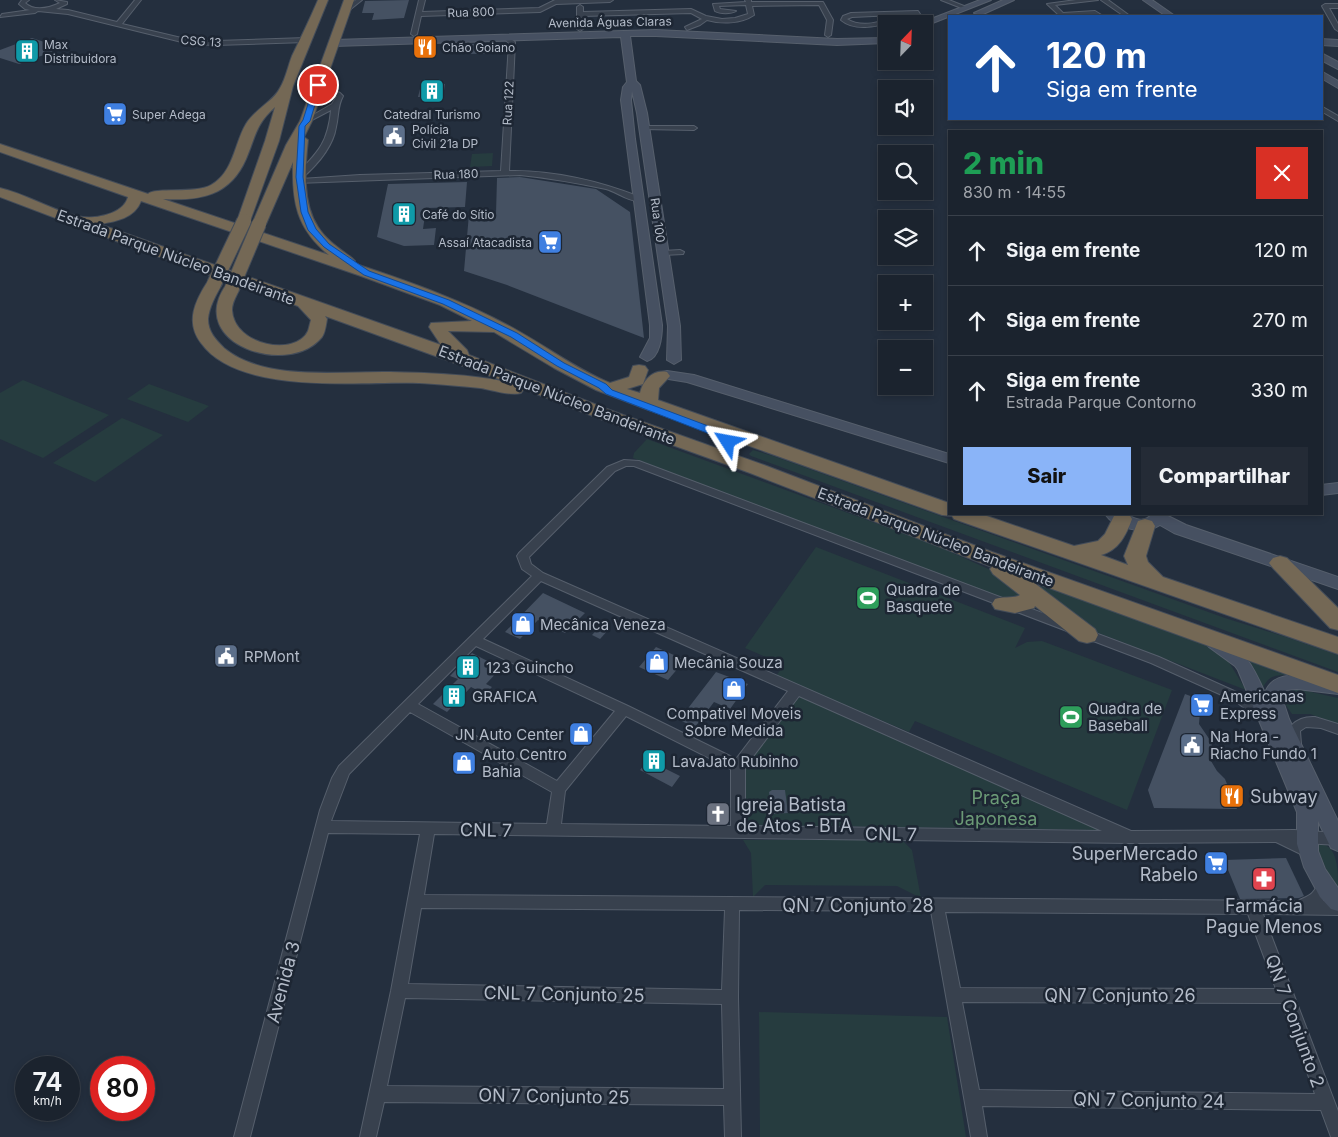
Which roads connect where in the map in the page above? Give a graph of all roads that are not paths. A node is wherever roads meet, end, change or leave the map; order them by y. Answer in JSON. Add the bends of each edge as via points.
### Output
{"nodes":[{"id":1,"x":138,"y":0,"type":"edge"},
{"id":2,"x":323,"y":0,"type":"edge"},
{"id":3,"x":359,"y":0,"type":"edge"},
{"id":4,"x":422,"y":0,"type":"edge"},
{"id":5,"x":610,"y":0,"type":"edge"},
{"id":6,"x":944,"y":0,"type":"edge"},
{"id":7,"x":987,"y":0,"type":"edge"},
{"id":8,"x":1010,"y":0,"type":"edge"},
{"id":9,"x":1096,"y":0,"type":"edge"},
{"id":10,"x":1104,"y":0,"type":"edge"},
{"id":11,"x":1139,"y":0,"type":"edge"},
{"id":12,"x":1147,"y":0,"type":"edge"},
{"id":13,"x":62,"y":1,"type":"edge"},
{"id":14,"x":579,"y":1,"type":"edge"},
{"id":15,"x":1066,"y":1,"type":"edge"},
{"id":16,"x":22,"y":2,"type":"edge"},
{"id":17,"x":752,"y":2,"type":"edge"},
{"id":18,"x":776,"y":2,"type":"edge"},
{"id":19,"x":820,"y":2,"type":"edge"},
{"id":20,"x":726,"y":4,"type":"junction"},
{"id":21,"x":347,"y":6,"type":"edge"},
{"id":22,"x":1338,"y":6,"type":"edge"},
{"id":23,"x":42,"y":10,"type":"junction"},
{"id":24,"x":729,"y":11,"type":"junction"},
{"id":25,"x":737,"y":11,"type":"dead end"},
{"id":26,"x":1111,"y":11,"type":"dead end"},
{"id":27,"x":1119,"y":11,"type":"junction"},
{"id":28,"x":968,"y":12,"type":"edge"},
{"id":29,"x":918,"y":13,"type":"dead end"},
{"id":30,"x":420,"y":14,"type":"junction"},
{"id":31,"x":581,"y":14,"type":"junction"},
{"id":32,"x":900,"y":14,"type":"junction"},
{"id":33,"x":1099,"y":14,"type":"edge"},
{"id":34,"x":1062,"y":15,"type":"edge"},
{"id":35,"x":1081,"y":15,"type":"edge"},
{"id":36,"x":1125,"y":15,"type":"edge"},
{"id":37,"x":1161,"y":15,"type":"edge"},
{"id":38,"x":1170,"y":15,"type":"edge"},
{"id":39,"x":1,"y":17,"type":"edge"},
{"id":40,"x":948,"y":17,"type":"edge"},
{"id":41,"x":706,"y":18,"type":"junction"},
{"id":42,"x":98,"y":19,"type":"junction"},
{"id":43,"x":830,"y":20,"type":"junction"},
{"id":44,"x":844,"y":20,"type":"junction"},
{"id":45,"x":933,"y":21,"type":"edge"},
{"id":46,"x":118,"y":24,"type":"junction"},
{"id":47,"x":948,"y":24,"type":"edge"},
{"id":48,"x":933,"y":27,"type":"edge"},
{"id":49,"x":937,"y":28,"type":"junction"},
{"id":50,"x":580,"y":29,"type":"junction"},
{"id":51,"x":1338,"y":29,"type":"edge"},
{"id":52,"x":933,"y":30,"type":"edge"},
{"id":53,"x":684,"y":31,"type":"junction"},
{"id":54,"x":714,"y":32,"type":"junction"},
{"id":55,"x":414,"y":34,"type":"junction"},
{"id":56,"x":625,"y":34,"type":"junction"},
{"id":57,"x":828,"y":35,"type":"junction"},
{"id":58,"x":505,"y":37,"type":"junction"},
{"id":59,"x":878,"y":37,"type":"edge"},
{"id":60,"x":383,"y":38,"type":"junction"},
{"id":61,"x":878,"y":38,"type":"edge"},
{"id":62,"x":335,"y":39,"type":"junction"},
{"id":63,"x":306,"y":40,"type":"junction"},
{"id":64,"x":1323,"y":42,"type":"edge"},
{"id":65,"x":1338,"y":43,"type":"edge"},
{"id":66,"x":1323,"y":57,"type":"edge"},
{"id":67,"x":1338,"y":66,"type":"edge"},
{"id":68,"x":1323,"y":75,"type":"edge"},
{"id":69,"x":632,"y":82,"type":"junction"},
{"id":70,"x":1338,"y":85,"type":"edge"},
{"id":71,"x":298,"y":88,"type":"junction"},
{"id":72,"x":335,"y":105,"type":"junction"},
{"id":73,"x":1323,"y":109,"type":"edge"},
{"id":74,"x":1338,"y":118,"type":"edge"},
{"id":75,"x":304,"y":123,"type":"junction"},
{"id":76,"x":694,"y":128,"type":"dead end"},
{"id":77,"x":645,"y":134,"type":"junction"},
{"id":78,"x":630,"y":139,"type":"junction"},
{"id":79,"x":0,"y":148,"type":"edge"},
{"id":80,"x":505,"y":173,"type":"junction"},
{"id":81,"x":300,"y":179,"type":"junction"},
{"id":82,"x":636,"y":184,"type":"junction"},
{"id":83,"x":611,"y":188,"type":"junction"},
{"id":84,"x":0,"y":192,"type":"edge"},
{"id":85,"x":129,"y":192,"type":"junction"},
{"id":86,"x":638,"y":205,"type":"junction"},
{"id":87,"x":656,"y":210,"type":"junction"},
{"id":88,"x":68,"y":219,"type":"junction"},
{"id":89,"x":680,"y":252,"type":"dead end"},
{"id":90,"x":663,"y":253,"type":"junction"},
{"id":91,"x":366,"y":273,"type":"junction"},
{"id":92,"x":446,"y":302,"type":"junction"},
{"id":93,"x":304,"y":304,"type":"junction"},
{"id":94,"x":437,"y":328,"type":"junction"},
{"id":95,"x":504,"y":330,"type":"junction"},
{"id":96,"x":392,"y":333,"type":"junction"},
{"id":97,"x":467,"y":360,"type":"junction"},
{"id":98,"x":643,"y":363,"type":"junction"},
{"id":99,"x":669,"y":370,"type":"junction"},
{"id":100,"x":606,"y":388,"type":"junction"},
{"id":101,"x":649,"y":404,"type":"junction"},
{"id":102,"x":609,"y":416,"type":"junction"},
{"id":103,"x":767,"y":445,"type":"junction"},
{"id":104,"x":703,"y":450,"type":"junction"},
{"id":105,"x":948,"y":459,"type":"edge"},
{"id":106,"x":757,"y":469,"type":"junction"},
{"id":107,"x":1338,"y":488,"type":"edge"},
{"id":108,"x":1323,"y":490,"type":"edge"},
{"id":109,"x":948,"y":510,"type":"edge"},
{"id":110,"x":964,"y":515,"type":"edge"},
{"id":111,"x":1115,"y":515,"type":"edge"},
{"id":112,"x":1155,"y":519,"type":"edge"},
{"id":113,"x":1072,"y":553,"type":"junction"},
{"id":114,"x":984,"y":557,"type":"junction"},
{"id":115,"x":1280,"y":563,"type":"junction"},
{"id":116,"x":539,"y":576,"type":"junction"},
{"id":117,"x":1157,"y":582,"type":"junction"},
{"id":118,"x":1338,"y":583,"type":"edge"},
{"id":119,"x":1032,"y":593,"type":"junction"},
{"id":120,"x":1003,"y":604,"type":"junction"},
{"id":121,"x":1338,"y":622,"type":"edge"},
{"id":122,"x":1087,"y":636,"type":"junction"},
{"id":123,"x":1205,"y":636,"type":"junction"},
{"id":124,"x":474,"y":640,"type":"junction"},
{"id":125,"x":1338,"y":646,"type":"edge"},
{"id":126,"x":1338,"y":686,"type":"edge"},
{"id":127,"x":797,"y":690,"type":"junction"},
{"id":128,"x":408,"y":706,"type":"junction"},
{"id":129,"x":624,"y":709,"type":"junction"},
{"id":130,"x":1270,"y":722,"type":"junction"},
{"id":131,"x":1338,"y":729,"type":"edge"},
{"id":132,"x":1294,"y":746,"type":"junction"},
{"id":133,"x":738,"y":766,"type":"junction"},
{"id":134,"x":559,"y":789,"type":"junction"},
{"id":135,"x":324,"y":828,"type":"junction"},
{"id":136,"x":428,"y":829,"type":"junction"},
{"id":137,"x":553,"y":831,"type":"junction"},
{"id":138,"x":738,"y":833,"type":"junction"},
{"id":139,"x":1130,"y":837,"type":"junction"},
{"id":140,"x":1337,"y":841,"type":"edge"},
{"id":141,"x":1308,"y":844,"type":"junction"},
{"id":142,"x":1331,"y":894,"type":"edge"},
{"id":143,"x":416,"y":901,"type":"junction"},
{"id":144,"x":732,"y":904,"type":"junction"},
{"id":145,"x":936,"y":906,"type":"junction"},
{"id":146,"x":1300,"y":908,"type":"junction"},
{"id":147,"x":1338,"y":908,"type":"edge"},
{"id":148,"x":1254,"y":909,"type":"junction"},
{"id":149,"x":399,"y":991,"type":"junction"},
{"id":150,"x":954,"y":995,"type":"junction"},
{"id":151,"x":1286,"y":996,"type":"junction"},
{"id":152,"x":730,"y":997,"type":"junction"},
{"id":153,"x":376,"y":1094,"type":"junction"},
{"id":154,"x":733,"y":1097,"type":"junction"},
{"id":155,"x":972,"y":1098,"type":"junction"},
{"id":156,"x":1326,"y":1102,"type":"junction"},
{"id":157,"x":1338,"y":1133,"type":"edge"},
{"id":158,"x":242,"y":1137,"type":"edge"},
{"id":159,"x":368,"y":1137,"type":"edge"},
{"id":160,"x":733,"y":1137,"type":"edge"},
{"id":161,"x":979,"y":1137,"type":"edge"}],
"edges":[{"from":1,"to":46,"type":"street"},
{"from":2,"to":63,"type":"highway"},
{"from":3,"to":21,"type":"street"},
{"from":4,"to":30,"type":"street"},
{"from":5,"to":14,"type":"street","name":"Rua 800"},
{"from":6,"to":28,"type":"street"},
{"from":7,"to":28,"type":"street"},
{"from":8,"to":28,"type":"street"},
{"from":9,"to":15,"type":"street"},
{"from":10,"to":27,"type":"street"},
{"from":11,"to":37,"type":"street"},
{"from":12,"to":38,"type":"street"},
{"from":13,"to":23,"type":"street","via":[[57,8]]},
{"from":13,"to":42,"type":"street"},
{"from":14,"to":30,"type":"street","name":"Rua 800","via":[[552,2],[541,10]]},
{"from":14,"to":31,"type":"street"},
{"from":15,"to":34,"type":"street","via":[[1050,4]]},
{"from":16,"to":23,"type":"street"},
{"from":16,"to":39,"type":"street"},
{"from":17,"to":18,"type":"street"},
{"from":17,"to":20,"type":"street"},
{"from":17,"to":41,"type":"street","via":[[748,17]]},
{"from":18,"to":19,"type":"street"},
{"from":19,"to":43,"type":"street"},
{"from":20,"to":24,"type":"street"},
{"from":20,"to":24,"type":"street","via":[[715,5],[718,11]]},
{"from":21,"to":62,"type":"highway"},
{"from":22,"to":51,"type":"street","via":[[1325,7]]},
{"from":23,"to":39,"type":"street"},
{"from":23,"to":42,"type":"street"},
{"from":24,"to":25,"type":"street"},
{"from":26,"to":27,"type":"street"},
{"from":27,"to":36,"type":"street"},
{"from":29,"to":32,"type":"street"},
{"from":30,"to":55,"type":"street"},
{"from":31,"to":41,"type":"street","via":[[691,11]]},
{"from":31,"to":50,"type":"street"},
{"from":32,"to":44,"type":"street","via":[[851,15]]},
{"from":32,"to":44,"type":"street","via":[[870,24],[853,25]]},
{"from":33,"to":35,"type":"street"},
{"from":40,"to":45,"type":"street"},
{"from":41,"to":53,"type":"street"},
{"from":42,"to":46,"type":"street","name":"CSG 13"},
{"from":43,"to":44,"type":"street"},
{"from":43,"to":57,"type":"street"},
{"from":46,"to":63,"type":"street","name":"CSG 13","via":[[200,43]]},
{"from":47,"to":49,"type":"street"},
{"from":48,"to":49,"type":"street"},
{"from":49,"to":52,"type":"street"},
{"from":50,"to":53,"type":"street","name":"Avenida Águas Claras"},
{"from":50,"to":55,"type":"street","name":"Avenida Águas Claras"},
{"from":53,"to":54,"type":"street","name":"Avenida Águas Claras"},
{"from":53,"to":56,"type":"street","name":"Avenida Águas Claras"},
{"from":54,"to":57,"type":"street","name":"Avenida Águas Claras"},
{"from":54,"to":61,"type":"street","name":"Avenida Águas Claras","via":[[837,42]]},
{"from":55,"to":60,"type":"street","name":"Avenida Águas Claras"},
{"from":56,"to":58,"type":"street","name":"Avenida Águas Claras"},
{"from":56,"to":69,"type":"street","name":"Rua 100"},
{"from":57,"to":59,"type":"street","name":"Avenida Águas Claras"},
{"from":58,"to":60,"type":"street","name":"Avenida Águas Claras"},
{"from":58,"to":80,"type":"street","name":"Rua 122","via":[[512,44]]},
{"from":60,"to":62,"type":"street","name":"Avenida Águas Claras"},
{"from":62,"to":71,"type":"highway"},
{"from":63,"to":71,"type":"highway","via":[[298,56]]},
{"from":64,"to":65,"type":"street"},
{"from":66,"to":67,"type":"street"},
{"from":68,"to":70,"type":"street"},
{"from":69,"to":77,"type":"street","name":"Rua 100"},
{"from":69,"to":78,"type":"street","name":"Rua 100","via":[[626,100]]},
{"from":71,"to":72,"type":"street","via":[[338,94]]},
{"from":71,"to":75,"type":"highway"},
{"from":71,"to":85,"type":"highway","via":[[256,120],[232,174],[218,188],[179,195]]},
{"from":71,"to":102,"type":"highway","bridge":true,"via":[[272,141],[244,221],[204,304],[201,329],[216,352],[244,367],[299,377],[376,376],[477,382]]},
{"from":72,"to":75,"type":"street"},
{"from":72,"to":81,"type":"street","via":[[333,128],[325,148]]},
{"from":73,"to":74,"type":"street"},
{"from":75,"to":81,"type":"highway"},
{"from":75,"to":93,"type":"highway","bridge":true,"via":[[224,312],[226,322],[241,340],[263,349],[279,350],[293,348],[314,336],[318,330],[319,318]]},
{"from":76,"to":77,"type":"street"},
{"from":77,"to":78,"type":"street"},
{"from":77,"to":87,"type":"street","name":"Rua 100"},
{"from":78,"to":82,"type":"street","name":"Rua 100"},
{"from":79,"to":85,"type":"highway","name":"Estrada Parque Núcleo Bandeirante"},
{"from":80,"to":81,"type":"street","name":"Rua 180"},
{"from":80,"to":83,"type":"street","name":"Rua 180","via":[[549,176]]},
{"from":81,"to":91,"type":"highway","via":[[304,212],[312,230],[326,246]]},
{"from":82,"to":83,"type":"street","name":"Rua 180"},
{"from":82,"to":86,"type":"street","name":"Rua 100"},
{"from":83,"to":86,"type":"street","name":"Rua 180"},
{"from":84,"to":88,"type":"highway","name":"Estrada Parque Núcleo Bandeirante"},
{"from":85,"to":88,"type":"highway","via":[[135,197],[134,203],[115,216],[90,221]]},
{"from":85,"to":91,"type":"highway","name":"Estrada Parque Núcleo Bandeirante"},
{"from":86,"to":87,"type":"street"},
{"from":86,"to":98,"type":"street","name":"Rua 100","via":[[656,338]]},
{"from":87,"to":90,"type":"street","name":"Rua 100"},
{"from":88,"to":93,"type":"highway","name":"Estrada Parque Núcleo Bandeirante"},
{"from":89,"to":90,"type":"street"},
{"from":90,"to":99,"type":"street","name":"Rua 100","via":[[674,326]]},
{"from":91,"to":92,"type":"highway","name":"Estrada Parque Núcleo Bandeirante"},
{"from":92,"to":94,"type":"highway","via":[[448,316]]},
{"from":92,"to":95,"type":"highway","name":"Estrada Parque Núcleo Bandeirante"},
{"from":93,"to":96,"type":"highway","name":"Estrada Parque Núcleo Bandeirante"},
{"from":94,"to":95,"type":"highway","via":[[464,325]]},
{"from":94,"to":96,"type":"highway","via":[[412,334]]},
{"from":94,"to":97,"type":"highway"},
{"from":95,"to":100,"type":"highway","name":"Estrada Parque Núcleo Bandeirante"},
{"from":96,"to":97,"type":"highway","name":"Estrada Parque Núcleo Bandeirante"},
{"from":97,"to":102,"type":"highway","name":"Estrada Parque Núcleo Bandeirante"},
{"from":98,"to":99,"type":"street","via":[[648,375]]},
{"from":98,"to":99,"type":"street","via":[[664,356]]},
{"from":98,"to":100,"type":"highway","via":[[637,380]]},
{"from":99,"to":101,"type":"highway","via":[[650,388]]},
{"from":99,"to":105,"type":"street"},
{"from":100,"to":101,"type":"highway","name":"Estrada Parque Núcleo Bandeirante"},
{"from":100,"to":104,"type":"highway","via":[[609,392],[727,438],[724,446]]},
{"from":101,"to":103,"type":"highway","name":"Estrada Parque Núcleo Bandeirante"},
{"from":102,"to":104,"type":"highway","name":"Estrada Parque Núcleo Bandeirante"},
{"from":103,"to":106,"type":"highway","via":[[751,446],[745,452],[744,461]]},
{"from":103,"to":109,"type":"highway","name":"Estrada Parque Núcleo Bandeirante"},
{"from":104,"to":106,"type":"highway","name":"Estrada Parque Núcleo Bandeirante"},
{"from":106,"to":114,"type":"highway","name":"Estrada Parque Núcleo Bandeirante"},
{"from":107,"to":108,"type":"street"},
{"from":110,"to":113,"type":"highway","name":"Estrada Parque Núcleo Bandeirante"},
{"from":111,"to":112,"type":"street"},
{"from":111,"to":113,"type":"highway","via":[[1108,546]]},
{"from":112,"to":115,"type":"street"},
{"from":112,"to":117,"type":"highway","via":[[1135,556],[1139,566]]},
{"from":113,"to":117,"type":"highway","name":"Estrada Parque Núcleo Bandeirante"},
{"from":114,"to":119,"type":"highway"},
{"from":114,"to":123,"type":"highway","name":"Estrada Parque Núcleo Bandeirante"},
{"from":115,"to":118,"type":"street"},
{"from":115,"to":121,"type":"highway"},
{"from":116,"to":120,"type":"street","via":[[523,562],[526,551],[610,469],[629,462]]},
{"from":116,"to":124,"type":"street","name":"Avenida 3"},
{"from":116,"to":127,"type":"street"},
{"from":117,"to":125,"type":"highway","name":"Estrada Parque Núcleo Bandeirante"},
{"from":119,"to":120,"type":"highway","via":[[1026,602]]},
{"from":119,"to":122,"type":"highway"},
{"from":120,"to":122,"type":"street"},
{"from":122,"to":130,"type":"street","via":[[1155,660],[1239,698]]},
{"from":123,"to":126,"type":"highway","name":"Estrada Parque Núcleo Bandeirante"},
{"from":123,"to":130,"type":"street","via":[[1241,661]]},
{"from":124,"to":128,"type":"street","name":"Avenida 3"},
{"from":124,"to":129,"type":"street"},
{"from":126,"to":132,"type":"street","via":[[1297,682],[1276,688],[1274,705]]},
{"from":127,"to":133,"type":"street"},
{"from":127,"to":139,"type":"street"},
{"from":128,"to":134,"type":"street"},
{"from":128,"to":135,"type":"street","name":"Avenida 3","via":[[339,778]]},
{"from":129,"to":133,"type":"street"},
{"from":129,"to":134,"type":"street"},
{"from":130,"to":141,"type":"street","via":[[1307,812]]},
{"from":131,"to":132,"type":"street","via":[[1314,722],[1302,723],[1294,730]]},
{"from":132,"to":140,"type":"street"},
{"from":133,"to":138,"type":"street"},
{"from":134,"to":137,"type":"street"},
{"from":135,"to":136,"type":"street","name":"CNL 7"},
{"from":135,"to":158,"type":"street","name":"Avenida 3"},
{"from":136,"to":137,"type":"street","name":"CNL 7"},
{"from":136,"to":143,"type":"street"},
{"from":137,"to":138,"type":"street","name":"CNL 7"},
{"from":138,"to":139,"type":"street","name":"CNL 7"},
{"from":139,"to":141,"type":"street","name":"CNL 7","via":[[1277,837]]},
{"from":140,"to":141,"type":"street","name":"CNL 7"},
{"from":141,"to":142,"type":"street"},
{"from":142,"to":146,"type":"street","via":[[1318,896]]},
{"from":143,"to":144,"type":"street","name":"QN 7 Conjunto 28"},
{"from":143,"to":149,"type":"street"},
{"from":144,"to":145,"type":"street","name":"QN 7 Conjunto 28"},
{"from":144,"to":152,"type":"street"},
{"from":145,"to":148,"type":"street","name":"QN 7 Conjunto 28"},
{"from":145,"to":150,"type":"street"},
{"from":146,"to":147,"type":"street","name":"QN 7 Conjunto 28"},
{"from":146,"to":148,"type":"street","name":"QN 7 Conjunto 28"},
{"from":148,"to":151,"type":"street","name":"QN 7 Conjunto 2"},
{"from":149,"to":152,"type":"street","name":"CNL 7 Conjunto 25"},
{"from":149,"to":153,"type":"street"},
{"from":150,"to":151,"type":"street","name":"QN 7 Conjunto 26"},
{"from":150,"to":155,"type":"street"},
{"from":151,"to":156,"type":"street","name":"QN 7 Conjunto 2"},
{"from":152,"to":154,"type":"street"},
{"from":153,"to":154,"type":"street","name":"ON 7 Conjunto 25"},
{"from":153,"to":159,"type":"street"},
{"from":154,"to":160,"type":"street"},
{"from":155,"to":156,"type":"street","name":"QN 7 Conjunto 24"},
{"from":155,"to":161,"type":"street"},
{"from":156,"to":157,"type":"street","name":"QN 7 Conjunto 2"}]}
